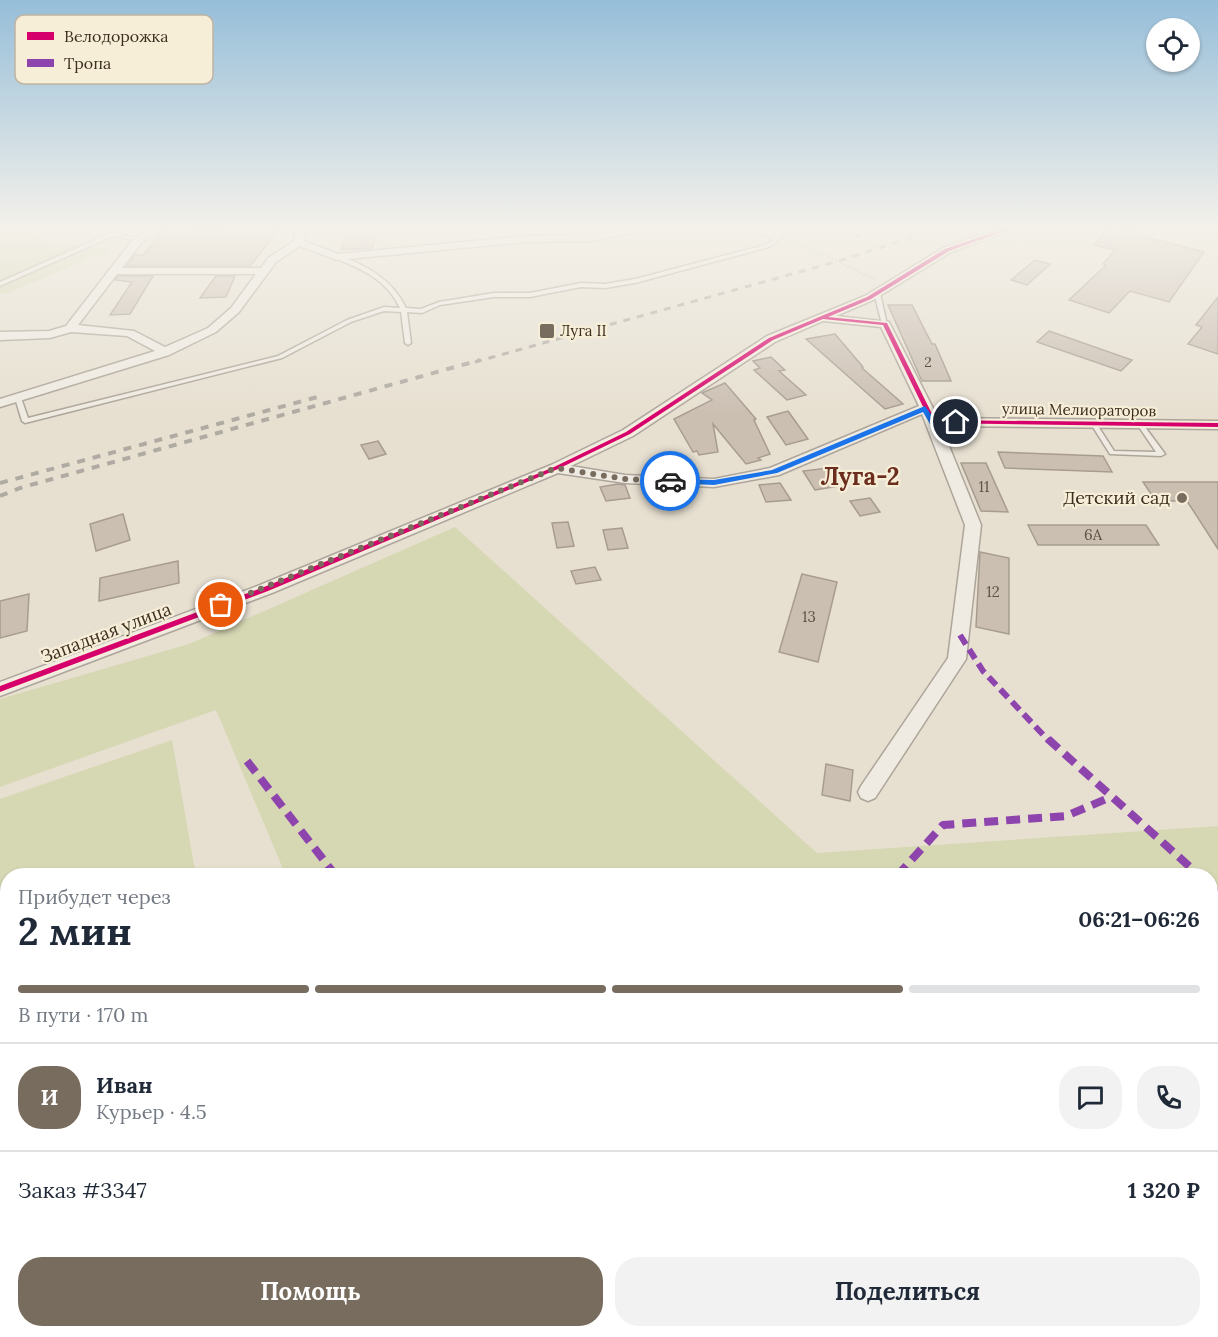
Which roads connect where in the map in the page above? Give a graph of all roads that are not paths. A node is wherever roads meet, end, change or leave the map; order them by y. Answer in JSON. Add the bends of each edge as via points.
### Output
{"nodes":[{"id":1,"x":101,"y":289,"type":"edge"},
{"id":2,"x":250,"y":289,"type":"edge"},
{"id":3,"x":391,"y":289,"type":"edge"},
{"id":4,"x":559,"y":289,"type":"edge"},
{"id":5,"x":883,"y":289,"type":"edge"},
{"id":6,"x":877,"y":293,"type":"junction"},
{"id":7,"x":403,"y":309,"type":"junction"},
{"id":8,"x":821,"y":318,"type":"junction"},
{"id":9,"x":885,"y":324,"type":"junction"},
{"id":10,"x":70,"y":328,"type":"junction"},
{"id":11,"x":0,"y":336,"type":"edge"},
{"id":12,"x":408,"y":343,"type":"dead end"},
{"id":13,"x":165,"y":352,"type":"junction"},
{"id":14,"x":18,"y":398,"type":"junction"},
{"id":15,"x":0,"y":403,"type":"edge"},
{"id":16,"x":929,"y":415,"type":"junction"},
{"id":17,"x":1094,"y":424,"type":"junction"},
{"id":18,"x":1140,"y":424,"type":"junction"},
{"id":19,"x":1218,"y":425,"type":"edge"},
{"id":20,"x":556,"y":468,"type":"junction"},
{"id":21,"x":0,"y":689,"type":"edge"},
{"id":22,"x":868,"y":792,"type":"dead end"}],
"edges":[{"from":1,"to":10,"type":"street"},
{"from":2,"to":13,"type":"street","via":[[212,330]]},
{"from":3,"to":7,"type":"lane"},
{"from":4,"to":7,"type":"lane","via":[[530,295],[494,295],[439,304],[422,311]]},
{"from":5,"to":6,"type":"street","name":"Западная улица"},
{"from":6,"to":8,"type":"street","name":"Западная улица"},
{"from":6,"to":9,"type":"lane"},
{"from":7,"to":12,"type":"lane"},
{"from":7,"to":14,"type":"lane","via":[[384,309],[349,321],[280,357],[36,419],[25,421]]},
{"from":8,"to":9,"type":"street"},
{"from":8,"to":20,"type":"street","name":"Западная улица","via":[[771,339],[628,433]]},
{"from":9,"to":16,"type":"street"},
{"from":10,"to":11,"type":"street","via":[[50,334]]},
{"from":10,"to":13,"type":"street","via":[[130,333]]},
{"from":13,"to":14,"type":"street"},
{"from":14,"to":15,"type":"street"},
{"from":16,"to":17,"type":"street","name":"улица Мелиораторов"},
{"from":16,"to":20,"type":"street","via":[[774,472],[714,483],[625,479]]},
{"from":16,"to":22,"type":"street","via":[[974,525],[957,659]]},
{"from":17,"to":18,"type":"street","name":"улица Мелиораторов"},
{"from":17,"to":18,"type":"lane","via":[[1112,453],[1161,454]]},
{"from":18,"to":19,"type":"street","name":"улица Мелиораторов"},
{"from":20,"to":21,"type":"street","name":"Западная улица","via":[[266,589]]}]}
